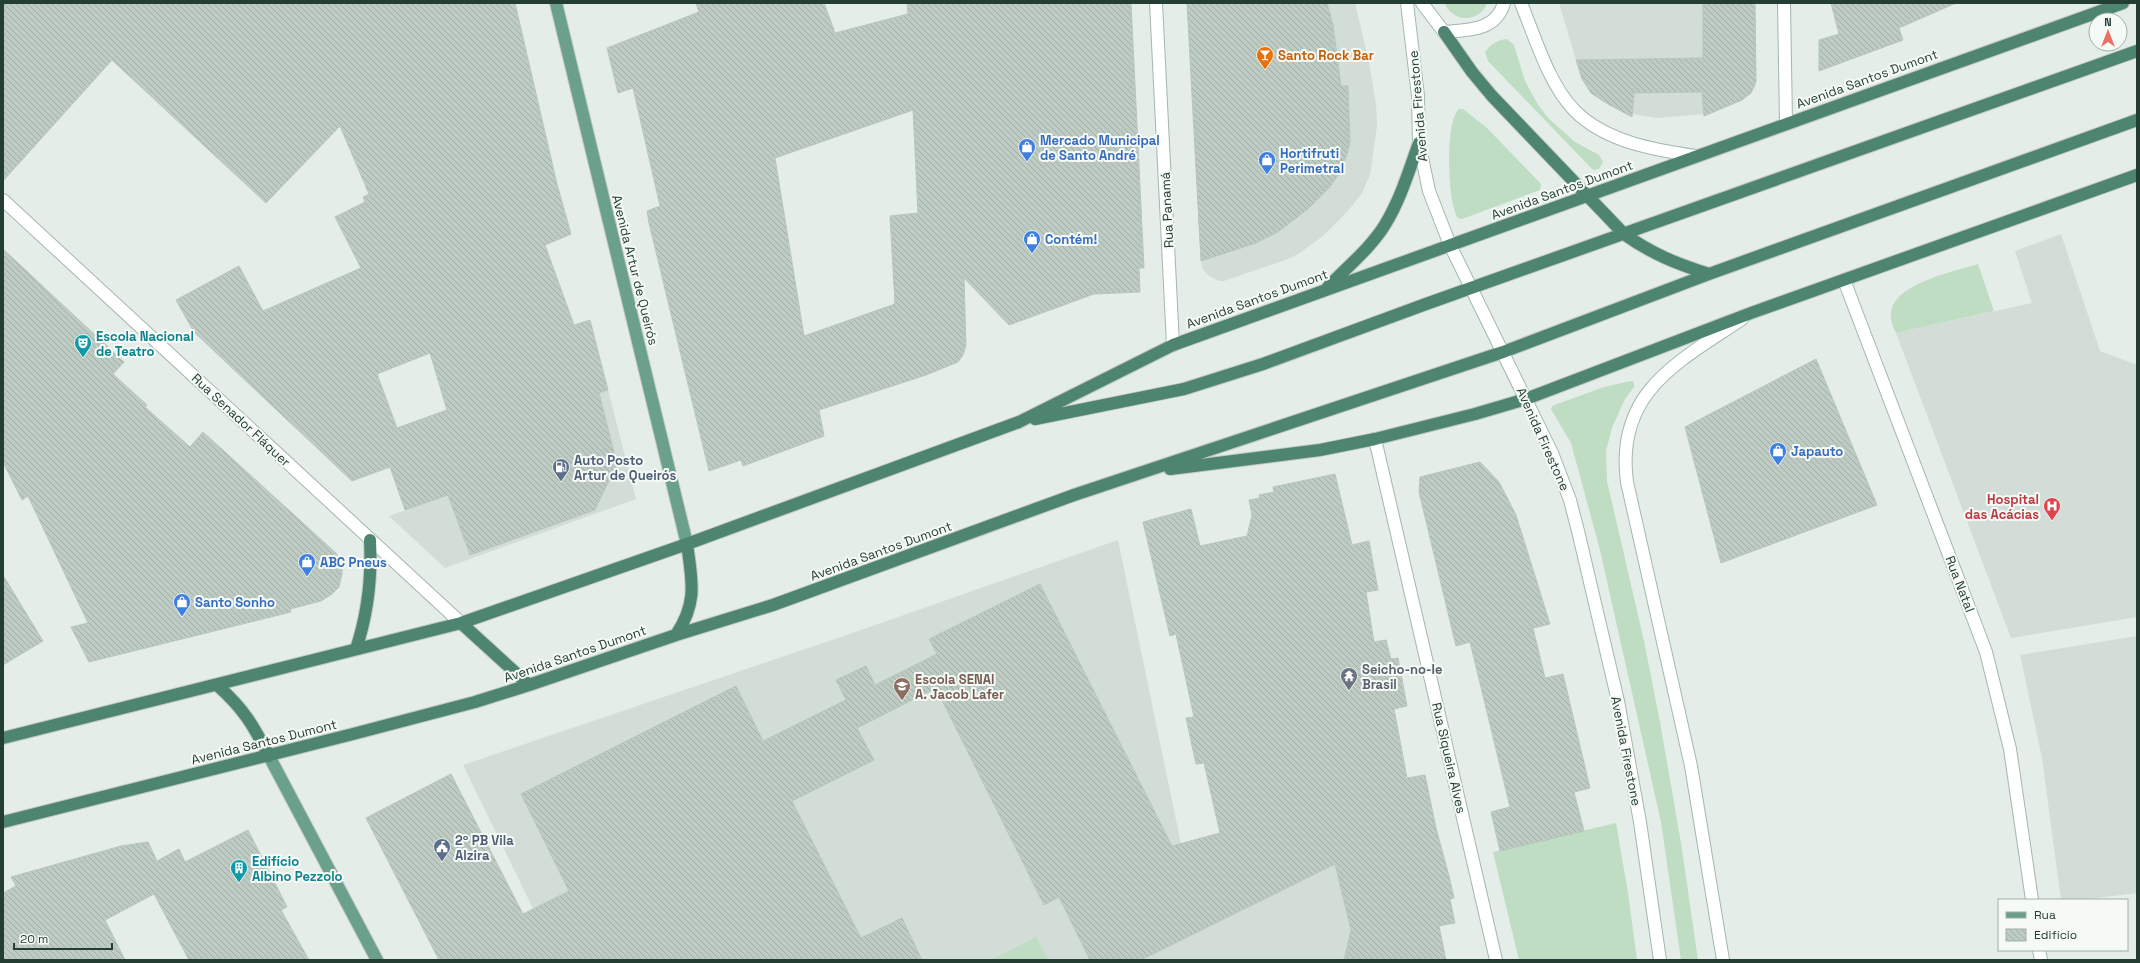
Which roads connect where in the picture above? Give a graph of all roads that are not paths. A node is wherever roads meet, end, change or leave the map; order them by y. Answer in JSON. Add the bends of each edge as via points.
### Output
{"nodes":[{"id":1,"x":556,"y":3,"type":"edge"},
{"id":2,"x":1156,"y":3,"type":"edge"},
{"id":3,"x":1407,"y":3,"type":"edge"},
{"id":4,"x":1422,"y":3,"type":"edge"},
{"id":5,"x":1504,"y":3,"type":"edge"},
{"id":6,"x":1521,"y":3,"type":"edge"},
{"id":7,"x":1784,"y":3,"type":"edge"},
{"id":8,"x":2123,"y":3,"type":"edge"},
{"id":9,"x":1444,"y":32,"type":"junction"},
{"id":10,"x":2137,"y":51,"type":"edge"},
{"id":11,"x":2137,"y":120,"type":"edge"},
{"id":12,"x":1786,"y":123,"type":"junction"},
{"id":13,"x":1419,"y":143,"type":"junction"},
{"id":14,"x":1696,"y":156,"type":"junction"},
{"id":15,"x":2137,"y":175,"type":"edge"},
{"id":16,"x":1587,"y":196,"type":"junction"},
{"id":17,"x":3,"y":200,"type":"edge"},
{"id":18,"x":1624,"y":234,"type":"junction"},
{"id":19,"x":1450,"y":245,"type":"junction"},
{"id":20,"x":1709,"y":274,"type":"junction"},
{"id":21,"x":1844,"y":280,"type":"junction"},
{"id":22,"x":1325,"y":289,"type":"junction"},
{"id":23,"x":1472,"y":289,"type":"junction"},
{"id":24,"x":1751,"y":313,"type":"junction"},
{"id":25,"x":1173,"y":345,"type":"junction"},
{"id":26,"x":1503,"y":352,"type":"junction"},
{"id":27,"x":1526,"y":399,"type":"junction"},
{"id":28,"x":1019,"y":422,"type":"junction"},
{"id":29,"x":1375,"y":439,"type":"junction"},
{"id":30,"x":1143,"y":473,"type":"junction"},
{"id":31,"x":370,"y":540,"type":"junction"},
{"id":32,"x":687,"y":544,"type":"junction"},
{"id":33,"x":461,"y":623,"type":"junction"},
{"id":34,"x":676,"y":635,"type":"junction"},
{"id":35,"x":356,"y":650,"type":"junction"},
{"id":36,"x":217,"y":685,"type":"junction"},
{"id":37,"x":529,"y":685,"type":"junction"},
{"id":38,"x":3,"y":738,"type":"edge"},
{"id":39,"x":270,"y":756,"type":"junction"},
{"id":40,"x":3,"y":822,"type":"edge"},
{"id":41,"x":2032,"y":899,"type":"edge"},
{"id":42,"x":377,"y":960,"type":"edge"},
{"id":43,"x":1496,"y":960,"type":"edge"},
{"id":44,"x":1660,"y":960,"type":"edge"},
{"id":45,"x":1723,"y":960,"type":"edge"}],
"edges":[{"from":1,"to":32,"type":"main road","name":"Avenida Artur de Queirós"},
{"from":2,"to":25,"type":"street","name":"Rua Panamá"},
{"from":3,"to":13,"type":"street","name":"Avenida Firestone","via":[[1418,96]]},
{"from":4,"to":9,"type":"street"},
{"from":5,"to":9,"type":"street","via":[[1496,18],[1485,26],[1472,30]]},
{"from":6,"to":14,"type":"street","via":[[1550,73],[1561,94],[1575,111],[1606,132],[1656,150]]},
{"from":7,"to":12,"type":"street"},
{"from":8,"to":12,"type":"highway","name":"Avenida Santos Dumont"},
{"from":9,"to":16,"type":"highway","via":[[1492,96]]},
{"from":10,"to":18,"type":"highway","name":"Avenida Santos Dumont"},
{"from":11,"to":20,"type":"highway","name":"Avenida Santos Dumont"},
{"from":12,"to":14,"type":"highway","name":"Avenida Santos Dumont"},
{"from":13,"to":19,"type":"street","name":"Avenida Firestone","via":[[1429,191]]},
{"from":13,"to":22,"type":"highway","via":[[1403,188],[1386,224],[1370,244]]},
{"from":14,"to":16,"type":"highway","name":"Avenida Santos Dumont"},
{"from":15,"to":21,"type":"highway","name":"Avenida Santos Dumont"},
{"from":16,"to":18,"type":"highway"},
{"from":16,"to":19,"type":"highway","name":"Avenida Santos Dumont"},
{"from":17,"to":31,"type":"street","name":"Rua Senador Fláquer"},
{"from":18,"to":20,"type":"highway","via":[[1647,250],[1674,263]]},
{"from":18,"to":23,"type":"highway","name":"Avenida Santos Dumont"},
{"from":19,"to":22,"type":"highway","name":"Avenida Santos Dumont"},
{"from":19,"to":23,"type":"street","name":"Avenida Firestone"},
{"from":20,"to":26,"type":"highway","name":"Avenida Santos Dumont"},
{"from":21,"to":24,"type":"highway","name":"Avenida Santos Dumont"},
{"from":21,"to":41,"type":"street","name":"Rua Natal","via":[[1986,652],[2010,748]]},
{"from":22,"to":25,"type":"highway","name":"Avenida Santos Dumont"},
{"from":23,"to":26,"type":"street","name":"Avenida Firestone"},
{"from":23,"to":28,"type":"highway","name":"Avenida Santos Dumont","via":[[1263,364],[1184,389]]},
{"from":24,"to":27,"type":"highway","name":"Avenida Santos Dumont"},
{"from":24,"to":45,"type":"street","via":[[1676,364],[1655,382],[1639,404],[1630,425],[1625,448],[1626,482],[1691,766]]},
{"from":25,"to":28,"type":"highway","name":"Avenida Santos Dumont"},
{"from":26,"to":27,"type":"street","name":"Avenida Firestone"},
{"from":26,"to":30,"type":"highway","name":"Avenida Santos Dumont"},
{"from":27,"to":29,"type":"highway","name":"Avenida Santos Dumont"},
{"from":27,"to":44,"type":"street","name":"Avenida Firestone","via":[[1560,473],[1578,531],[1618,701],[1640,822]]},
{"from":28,"to":32,"type":"highway","name":"Avenida Santos Dumont"},
{"from":29,"to":30,"type":"highway","name":"Avenida Santos Dumont","via":[[1320,450]]},
{"from":29,"to":43,"type":"street","name":"Rua Siqueira Alves"},
{"from":30,"to":34,"type":"highway","name":"Avenida Santos Dumont","via":[[1074,495],[783,601]]},
{"from":31,"to":33,"type":"street","name":"Rua Senador Fláquer"},
{"from":31,"to":35,"type":"highway","via":[[371,588],[365,622]]},
{"from":32,"to":33,"type":"highway","name":"Avenida Santos Dumont"},
{"from":32,"to":34,"type":"highway","via":[[692,584],[691,605],[686,620]]},
{"from":33,"to":35,"type":"highway","name":"Avenida Santos Dumont"},
{"from":33,"to":37,"type":"highway"},
{"from":34,"to":37,"type":"highway","name":"Avenida Santos Dumont"},
{"from":35,"to":36,"type":"highway","name":"Avenida Santos Dumont"},
{"from":36,"to":38,"type":"highway","name":"Avenida Santos Dumont"},
{"from":36,"to":39,"type":"highway","via":[[236,702],[249,719]]},
{"from":37,"to":39,"type":"highway","name":"Avenida Santos Dumont","via":[[475,702]]},
{"from":39,"to":40,"type":"highway","name":"Avenida Santos Dumont"},
{"from":39,"to":42,"type":"main road"}]}
